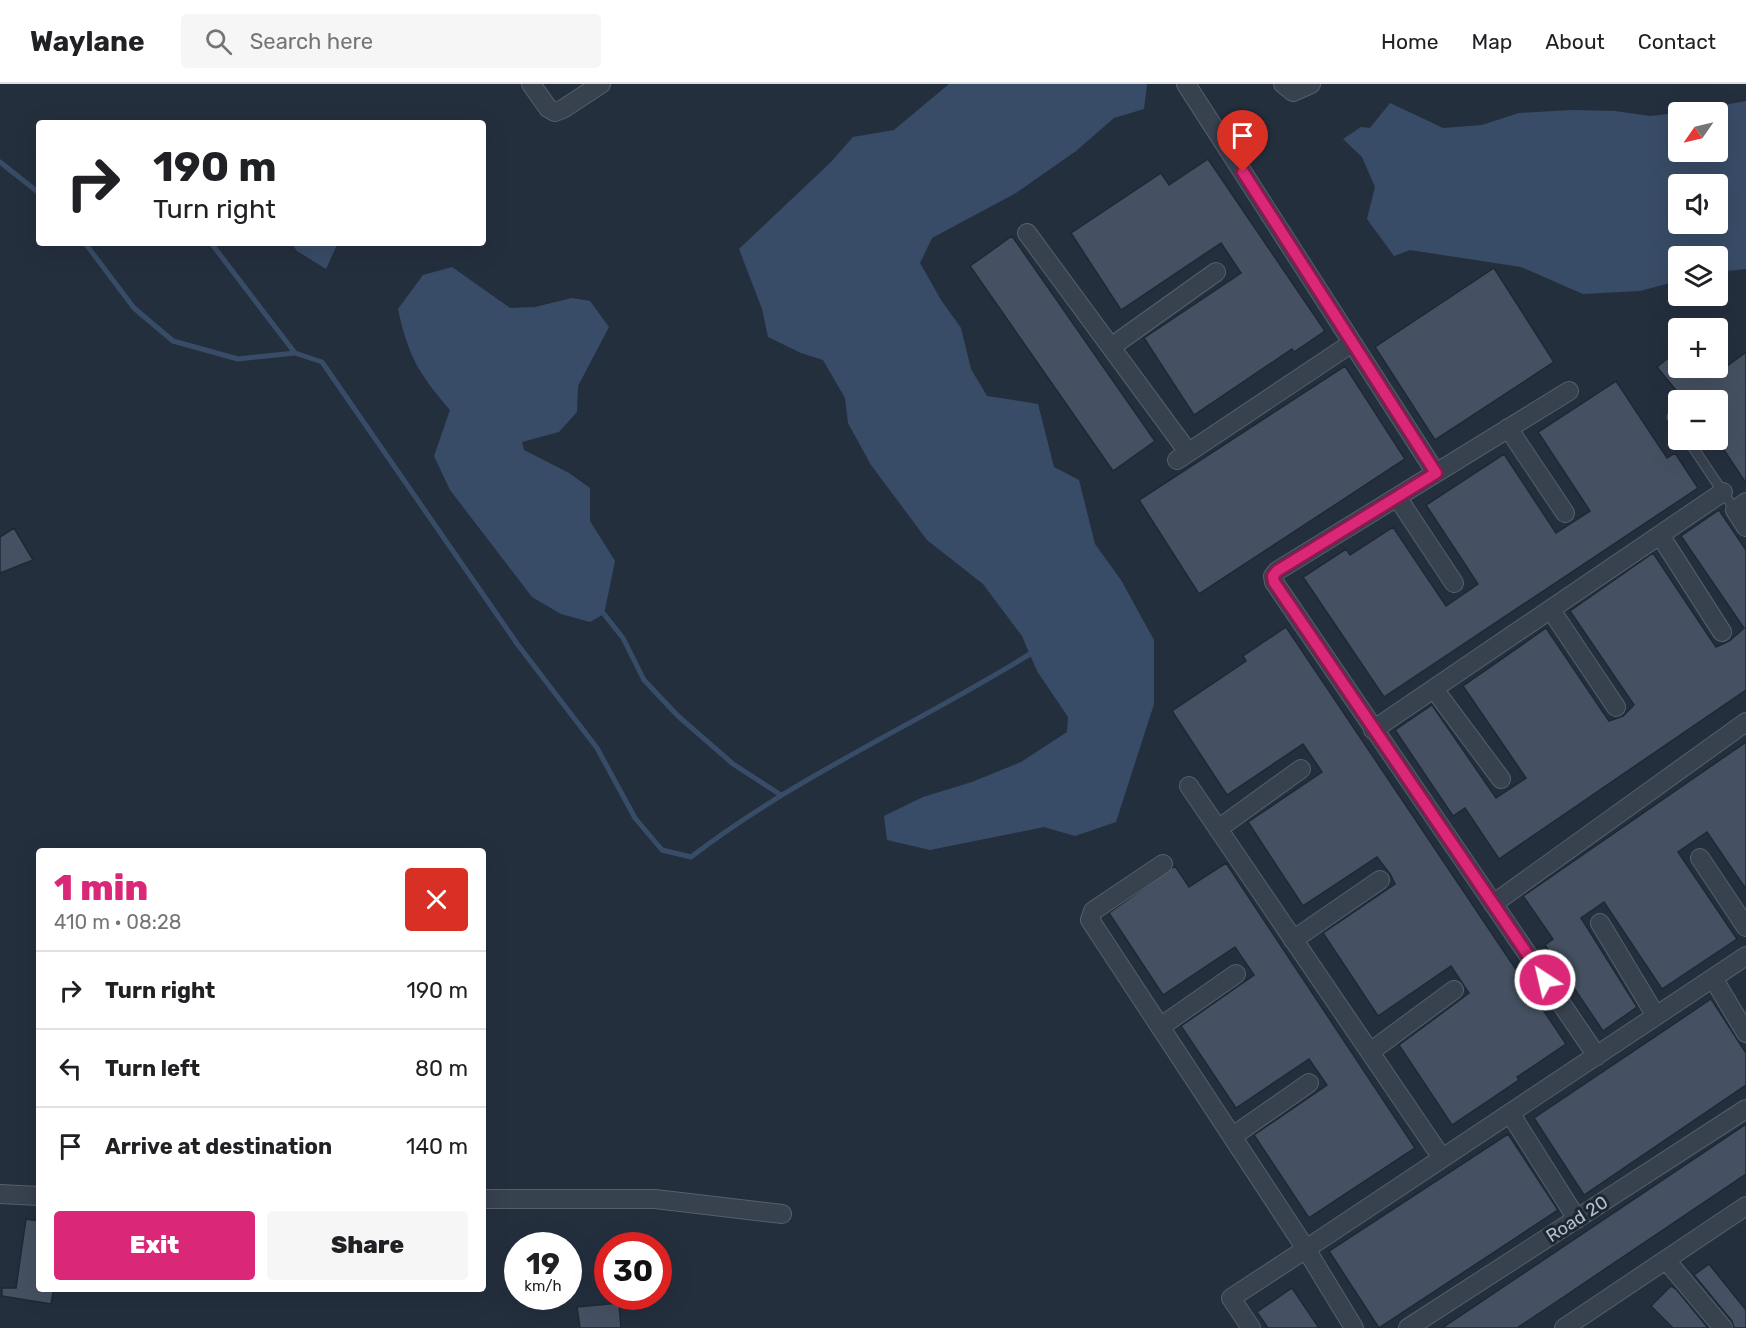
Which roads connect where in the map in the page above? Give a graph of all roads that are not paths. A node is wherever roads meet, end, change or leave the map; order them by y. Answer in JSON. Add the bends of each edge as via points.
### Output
{"nodes":[{"id":1,"x":531,"y":84,"type":"edge"},
{"id":2,"x":601,"y":84,"type":"edge"},
{"id":3,"x":1186,"y":84,"type":"edge"},
{"id":4,"x":1283,"y":84,"type":"edge"},
{"id":5,"x":1311,"y":84,"type":"edge"},
{"id":6,"x":1027,"y":232,"type":"dead end"},
{"id":7,"x":1216,"y":272,"type":"dead end"},
{"id":8,"x":1352,"y":343,"type":"junction"},
{"id":9,"x":1111,"y":347,"type":"junction"},
{"id":10,"x":1569,"y":391,"type":"dead end"},
{"id":11,"x":1509,"y":428,"type":"junction"},
{"id":12,"x":1695,"y":450,"type":"edge"},
{"id":13,"x":1436,"y":473,"type":"junction"},
{"id":14,"x":1723,"y":492,"type":"junction"},
{"id":15,"x":1397,"y":497,"type":"junction"},
{"id":16,"x":1740,"y":506,"type":"edge"},
{"id":17,"x":1565,"y":513,"type":"dead end"},
{"id":18,"x":1746,"y":526,"type":"edge"},
{"id":19,"x":1659,"y":536,"type":"junction"},
{"id":20,"x":1454,"y":584,"type":"dead end"},
{"id":21,"x":1551,"y":610,"type":"junction"},
{"id":22,"x":1722,"y":632,"type":"dead end"},
{"id":23,"x":1434,"y":689,"type":"junction"},
{"id":24,"x":1616,"y":707,"type":"dead end"},
{"id":25,"x":1746,"y":722,"type":"edge"},
{"id":26,"x":1373,"y":730,"type":"junction"},
{"id":27,"x":1301,"y":769,"type":"dead end"},
{"id":28,"x":1501,"y":778,"type":"dead end"},
{"id":29,"x":1189,"y":786,"type":"dead end"},
{"id":30,"x":1218,"y":829,"type":"junction"},
{"id":31,"x":1700,"y":858,"type":"dead end"},
{"id":32,"x":1163,"y":864,"type":"dead end"},
{"id":33,"x":1380,"y":880,"type":"dead end"},
{"id":34,"x":1492,"y":904,"type":"junction"},
{"id":35,"x":1600,"y":923,"type":"dead end"},
{"id":36,"x":1746,"y":927,"type":"edge"},
{"id":37,"x":1293,"y":940,"type":"junction"},
{"id":38,"x":1746,"y":956,"type":"edge"},
{"id":39,"x":1236,"y":974,"type":"dead end"},
{"id":40,"x":1713,"y":978,"type":"junction"},
{"id":41,"x":1454,"y":990,"type":"dead end"},
{"id":42,"x":1656,"y":1016,"type":"junction"},
{"id":43,"x":1160,"y":1027,"type":"junction"},
{"id":44,"x":1746,"y":1033,"type":"edge"},
{"id":45,"x":1370,"y":1052,"type":"junction"},
{"id":46,"x":1596,"y":1056,"type":"junction"},
{"id":47,"x":1309,"y":1083,"type":"dead end"},
{"id":48,"x":1746,"y":1109,"type":"edge"},
{"id":49,"x":1510,"y":1113,"type":"junction"},
{"id":50,"x":1233,"y":1136,"type":"junction"},
{"id":51,"x":1442,"y":1158,"type":"junction"},
{"id":52,"x":0,"y":1194,"type":"edge"},
{"id":53,"x":36,"y":1196,"type":"edge"},
{"id":54,"x":486,"y":1199,"type":"edge"},
{"id":55,"x":1746,"y":1206,"type":"edge"},
{"id":56,"x":782,"y":1214,"type":"dead end"},
{"id":57,"x":1577,"y":1219,"type":"junction"},
{"id":58,"x":1306,"y":1250,"type":"junction"},
{"id":59,"x":1666,"y":1260,"type":"junction"},
{"id":60,"x":1588,"y":1322,"type":"edge"},
{"id":61,"x":1251,"y":1328,"type":"edge"},
{"id":62,"x":1354,"y":1328,"type":"edge"},
{"id":63,"x":1408,"y":1328,"type":"edge"},
{"id":64,"x":1564,"y":1328,"type":"edge"},
{"id":65,"x":1723,"y":1328,"type":"edge"}],
"edges":[{"from":1,"to":2,"type":"street","via":[[548,108],[555,111],[563,110]]},
{"from":3,"to":8,"type":"street"},
{"from":4,"to":5,"type":"street","via":[[1293,92]]},
{"from":6,"to":9,"type":"street"},
{"from":7,"to":9,"type":"street"},
{"from":8,"to":9,"type":"street","via":[[1183,456]]},
{"from":8,"to":13,"type":"street"},
{"from":10,"to":11,"type":"street"},
{"from":11,"to":13,"type":"street"},
{"from":11,"to":17,"type":"street"},
{"from":12,"to":14,"type":"lane"},
{"from":13,"to":15,"type":"street"},
{"from":14,"to":16,"type":"lane"},
{"from":14,"to":19,"type":"street"},
{"from":15,"to":20,"type":"street"},
{"from":15,"to":26,"type":"street","via":[[1273,576]]},
{"from":16,"to":18,"type":"street"},
{"from":19,"to":21,"type":"street"},
{"from":19,"to":22,"type":"street"},
{"from":21,"to":23,"type":"street"},
{"from":21,"to":24,"type":"street"},
{"from":23,"to":26,"type":"street"},
{"from":23,"to":28,"type":"street"},
{"from":25,"to":34,"type":"street"},
{"from":26,"to":34,"type":"street"},
{"from":27,"to":30,"type":"street"},
{"from":29,"to":30,"type":"street"},
{"from":30,"to":37,"type":"street"},
{"from":31,"to":36,"type":"street"},
{"from":32,"to":43,"type":"street","via":[[1090,915]]},
{"from":33,"to":37,"type":"street"},
{"from":34,"to":46,"type":"street"},
{"from":35,"to":42,"type":"street"},
{"from":37,"to":45,"type":"street"},
{"from":38,"to":40,"type":"street"},
{"from":39,"to":43,"type":"street"},
{"from":40,"to":42,"type":"street"},
{"from":40,"to":44,"type":"street"},
{"from":41,"to":45,"type":"street"},
{"from":42,"to":46,"type":"street"},
{"from":43,"to":50,"type":"street"},
{"from":45,"to":51,"type":"street"},
{"from":46,"to":49,"type":"street"},
{"from":47,"to":50,"type":"street"},
{"from":48,"to":57,"type":"street","name":"Road 20"},
{"from":49,"to":51,"type":"street"},
{"from":49,"to":57,"type":"street"},
{"from":50,"to":58,"type":"street"},
{"from":51,"to":58,"type":"street"},
{"from":52,"to":53,"type":"street"},
{"from":54,"to":56,"type":"street","via":[[655,1199]]},
{"from":55,"to":59,"type":"street"},
{"from":57,"to":63,"type":"street","name":"Road 20"},
{"from":58,"to":61,"type":"street","via":[[1231,1298]]},
{"from":58,"to":62,"type":"street"},
{"from":59,"to":60,"type":"street"},
{"from":59,"to":65,"type":"street"},
{"from":60,"to":64,"type":"street"}]}
